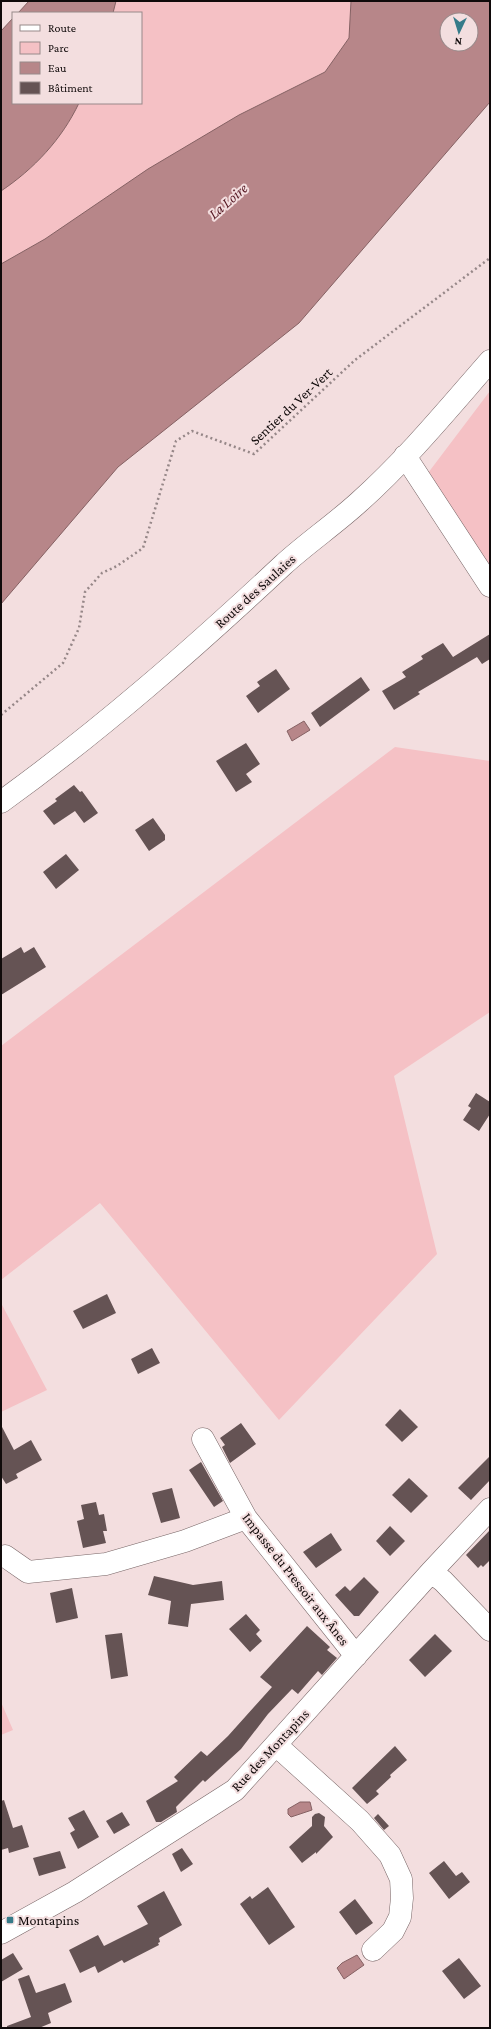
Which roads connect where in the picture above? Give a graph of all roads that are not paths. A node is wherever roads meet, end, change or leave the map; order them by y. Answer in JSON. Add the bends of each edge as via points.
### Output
{"nodes":[{"id":1,"x":490,"y":361,"type":"edge"},
{"id":2,"x":405,"y":456,"type":"junction"},
{"id":3,"x":490,"y":586,"type":"edge"},
{"id":4,"x":1,"y":802,"type":"edge"},
{"id":5,"x":203,"y":1439,"type":"dead end"},
{"id":6,"x":490,"y":1509,"type":"edge"},
{"id":7,"x":246,"y":1518,"type":"junction"},
{"id":8,"x":5,"y":1556,"type":"dead end"},
{"id":9,"x":431,"y":1572,"type":"junction"},
{"id":10,"x":490,"y":1630,"type":"edge"},
{"id":11,"x":356,"y":1656,"type":"junction"},
{"id":12,"x":276,"y":1746,"type":"junction"},
{"id":13,"x":1,"y":1933,"type":"edge"},
{"id":14,"x":373,"y":1950,"type":"dead end"}],
"edges":[{"from":1,"to":2,"type":"street","name":"Route des Saulaies"},
{"from":2,"to":3,"type":"street"},
{"from":2,"to":4,"type":"street","name":"Route des Saulaies","via":[[359,502],[100,727]]},
{"from":5,"to":7,"type":"street","name":"Impasse du Pressoir aux Ânes"},
{"from":6,"to":9,"type":"street","name":"Rue des Montapins"},
{"from":7,"to":8,"type":"street","name":"Impasse du Pressoir aux Ânes","via":[[185,1541],[106,1564],[28,1572]]},
{"from":7,"to":11,"type":"street","name":"Impasse du Pressoir aux Ânes"},
{"from":9,"to":10,"type":"street"},
{"from":9,"to":11,"type":"street","name":"Rue des Montapins"},
{"from":11,"to":12,"type":"street","name":"Rue des Montapins"},
{"from":12,"to":13,"type":"street","name":"Rue des Montapins","via":[[235,1790],[82,1888]]},
{"from":12,"to":14,"type":"street","via":[[360,1822],[390,1855],[401,1879],[400,1917],[393,1931]]}]}
